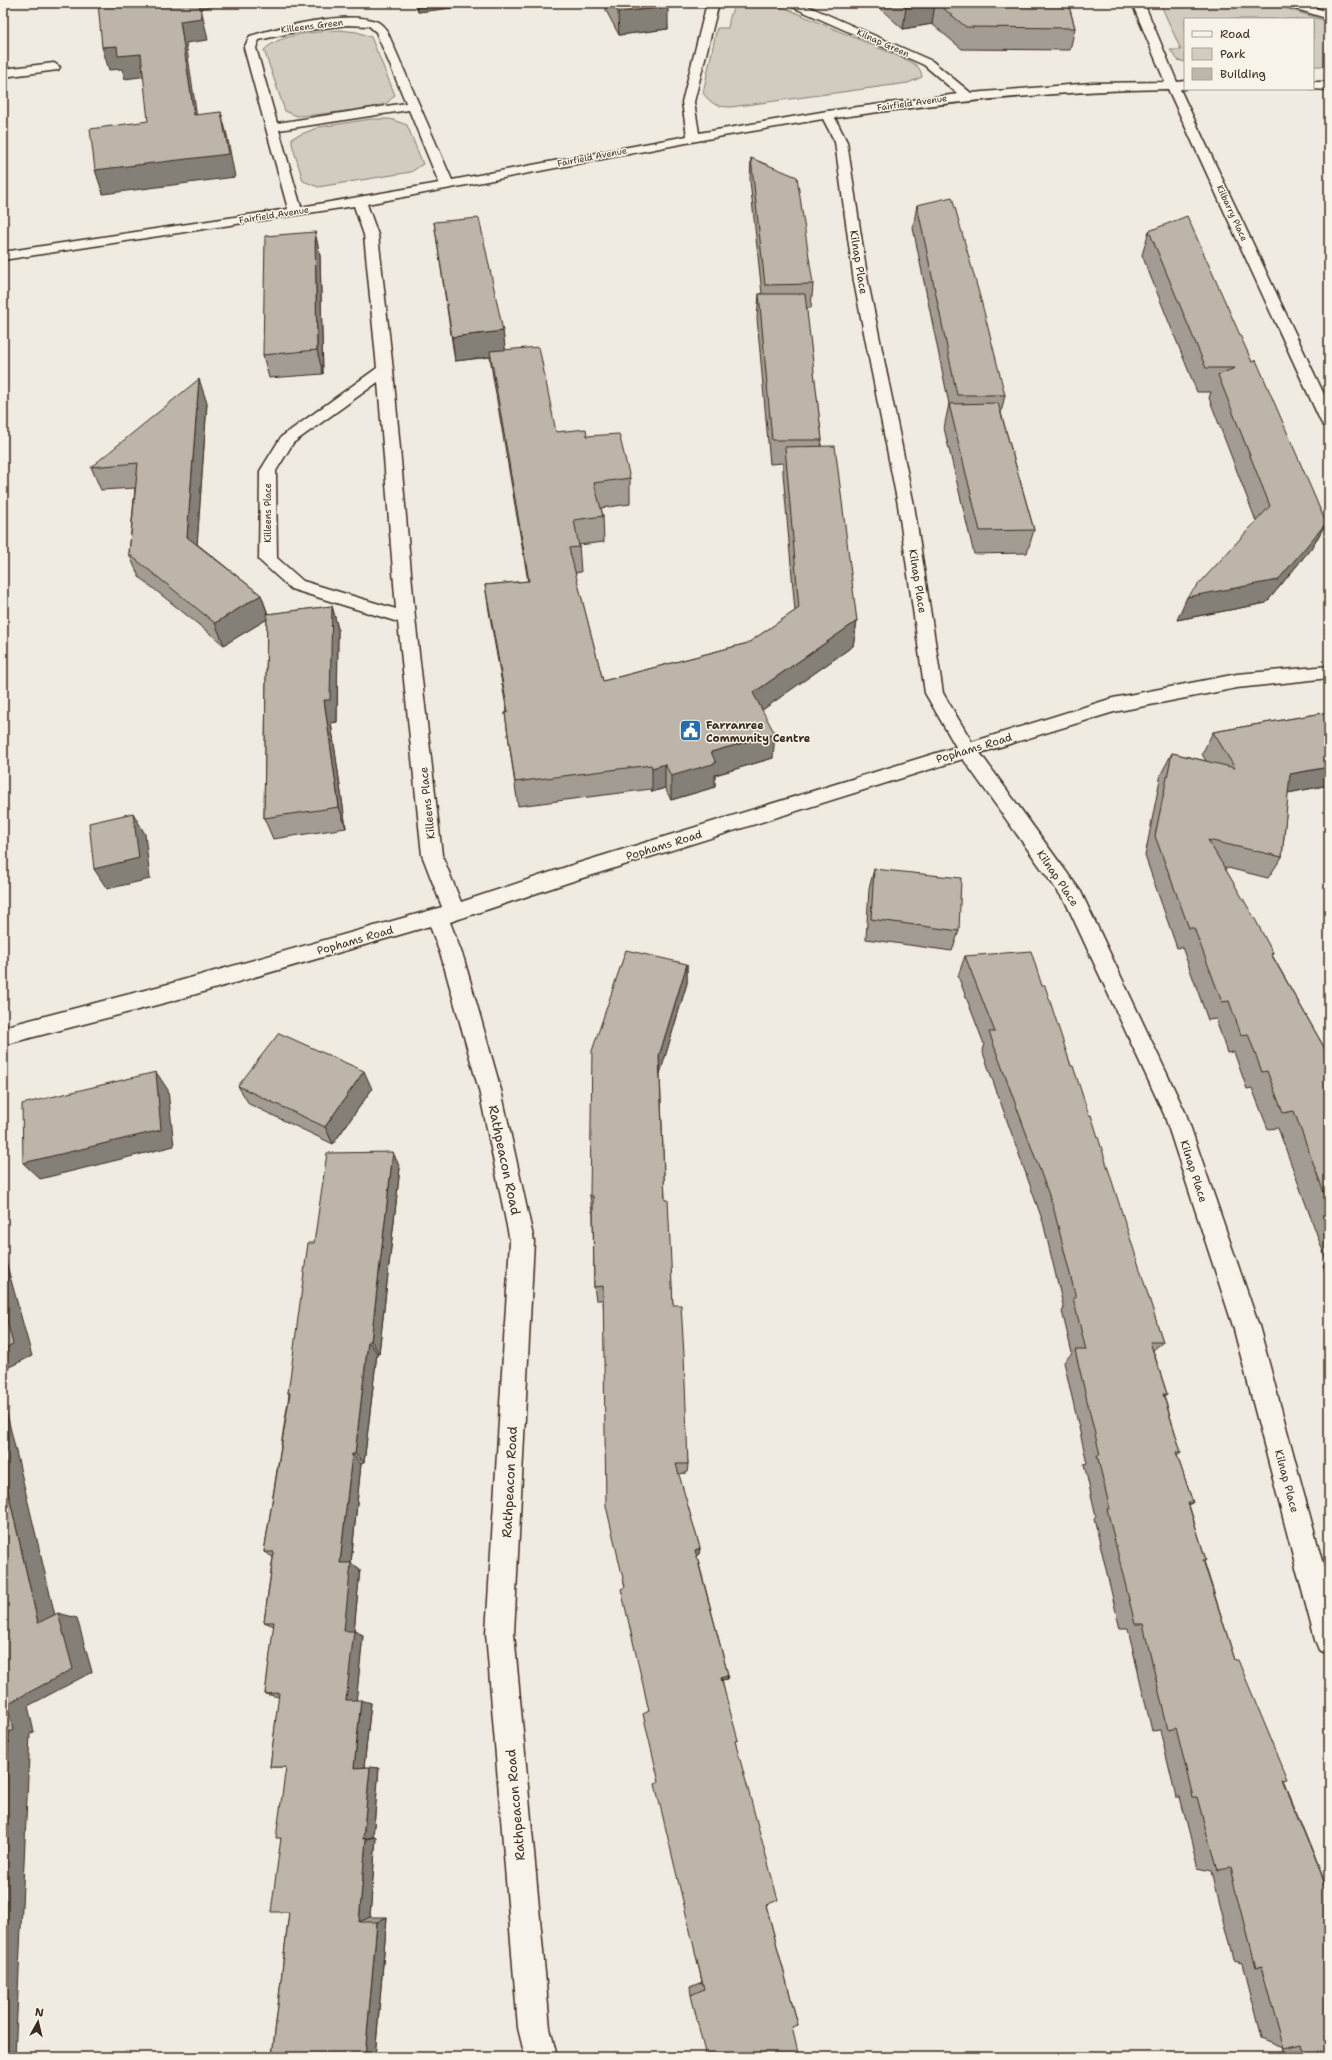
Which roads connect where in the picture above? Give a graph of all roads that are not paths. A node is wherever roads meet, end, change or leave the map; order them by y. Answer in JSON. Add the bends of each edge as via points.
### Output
{"nodes":[{"id":1,"x":715,"y":3,"type":"edge"},
{"id":2,"x":792,"y":3,"type":"edge"},
{"id":3,"x":1138,"y":3,"type":"edge"},
{"id":4,"x":1287,"y":3,"type":"edge"},
{"id":5,"x":1329,"y":16,"type":"edge"},
{"id":6,"x":54,"y":67,"type":"dead end"},
{"id":7,"x":3,"y":73,"type":"edge"},
{"id":8,"x":1178,"y":85,"type":"edge"},
{"id":9,"x":1314,"y":86,"type":"edge"},
{"id":10,"x":1329,"y":86,"type":"edge"},
{"id":11,"x":967,"y":96,"type":"junction"},
{"id":12,"x":413,"y":106,"type":"junction"},
{"id":13,"x":828,"y":115,"type":"junction"},
{"id":14,"x":272,"y":127,"type":"junction"},
{"id":15,"x":693,"y":137,"type":"junction"},
{"id":16,"x":447,"y":185,"type":"junction"},
{"id":17,"x":359,"y":201,"type":"junction"},
{"id":18,"x":296,"y":212,"type":"junction"},
{"id":19,"x":3,"y":256,"type":"edge"},
{"id":20,"x":385,"y":370,"type":"junction"},
{"id":21,"x":1329,"y":422,"type":"edge"},
{"id":22,"x":406,"y":618,"type":"junction"},
{"id":23,"x":1329,"y":672,"type":"edge"},
{"id":24,"x":967,"y":750,"type":"junction"},
{"id":25,"x":446,"y":915,"type":"junction"},
{"id":26,"x":3,"y":1036,"type":"edge"},
{"id":27,"x":1329,"y":1640,"type":"edge"},
{"id":28,"x":541,"y":2057,"type":"edge"}],
"edges":[{"from":1,"to":15,"type":"street","via":[[688,102]]},
{"from":2,"to":11,"type":"street","name":"Kilnap Green","via":[[928,63]]},
{"from":3,"to":8,"type":"street","name":"Kilbarry Place"},
{"from":4,"to":5,"type":"street"},
{"from":6,"to":7,"type":"street"},
{"from":8,"to":11,"type":"street","name":"Fairfield Avenue"},
{"from":8,"to":21,"type":"street","name":"Kilbarry Place"},
{"from":9,"to":10,"type":"street"},
{"from":11,"to":13,"type":"street","name":"Fairfield Avenue"},
{"from":12,"to":14,"type":"street"},
{"from":12,"to":14,"type":"street","name":"Killeens Green","via":[[381,31],[373,23],[357,21],[274,31],[254,38],[250,48]]},
{"from":12,"to":16,"type":"street","name":"Killeens Green"},
{"from":13,"to":15,"type":"street","name":"Fairfield Avenue"},
{"from":13,"to":24,"type":"street","name":"Kilnap Place","via":[[841,142],[861,282],[906,505],[934,693]]},
{"from":14,"to":18,"type":"street","name":"Killeens Green"},
{"from":15,"to":16,"type":"street","name":"Fairfield Avenue"},
{"from":16,"to":17,"type":"street","name":"Fairfield Avenue"},
{"from":17,"to":18,"type":"street","name":"Fairfield Avenue"},
{"from":17,"to":20,"type":"street","name":"Killeens Place","via":[[371,235]]},
{"from":18,"to":19,"type":"street","name":"Fairfield Avenue"},
{"from":20,"to":22,"type":"street","name":"Killeens Place"},
{"from":20,"to":22,"type":"street","name":"Killeens Place","via":[[286,440],[268,471],[268,560],[297,585]]},
{"from":22,"to":25,"type":"street","name":"Killeens Place","via":[[432,855]]},
{"from":23,"to":24,"type":"street","name":"Pophams Road","via":[[1237,681],[1113,705]]},
{"from":24,"to":25,"type":"street","name":"Pophams Road"},
{"from":24,"to":27,"type":"street","name":"Kilnap Place","via":[[1074,898],[1175,1114],[1246,1326]]},
{"from":25,"to":26,"type":"street","name":"Pophams Road","via":[[172,992]]},
{"from":25,"to":28,"type":"street","name":"Rathpeacon Road","via":[[453,959],[490,1090],[522,1241],[500,1633],[534,2028]]}]}
